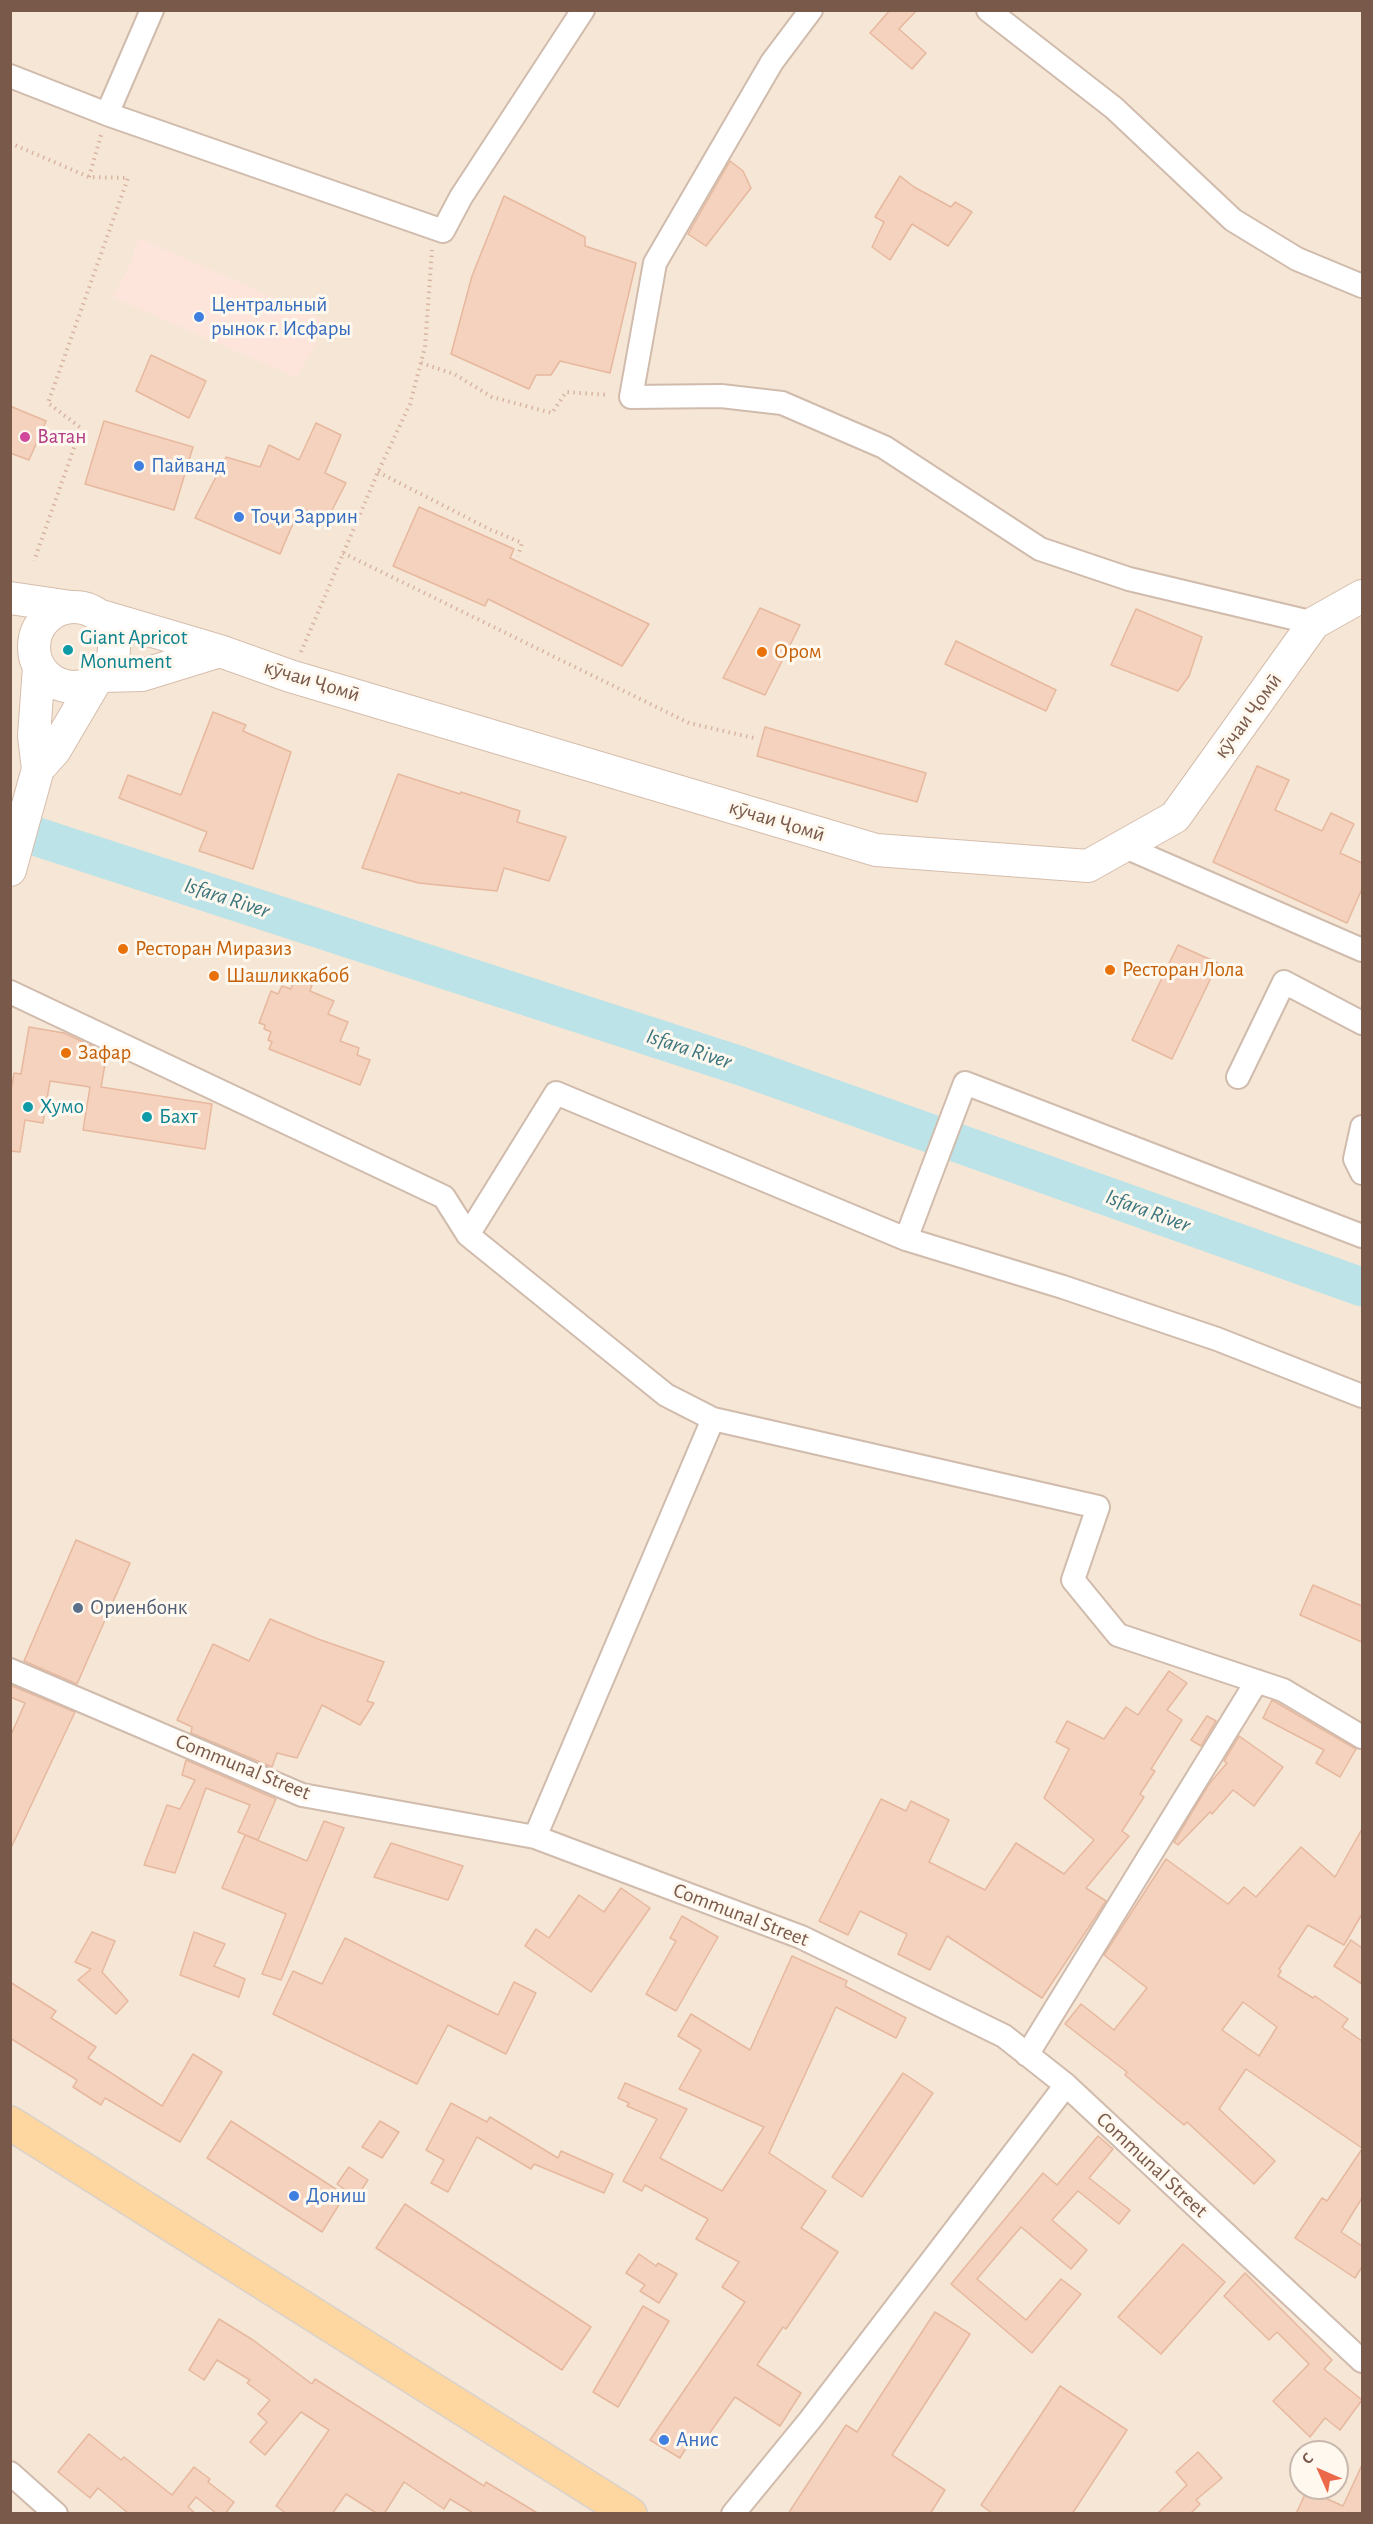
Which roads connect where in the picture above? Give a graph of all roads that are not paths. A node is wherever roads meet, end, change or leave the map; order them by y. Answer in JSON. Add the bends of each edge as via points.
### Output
{"nodes":[{"id":1,"x":152,"y":10,"type":"edge"},
{"id":2,"x":583,"y":10,"type":"edge"},
{"id":3,"x":811,"y":10,"type":"edge"},
{"id":4,"x":988,"y":10,"type":"edge"},
{"id":5,"x":10,"y":76,"type":"edge"},
{"id":6,"x":107,"y":114,"type":"junction"},
{"id":7,"x":1362,"y":286,"type":"edge"},
{"id":8,"x":1362,"y":596,"type":"edge"},
{"id":9,"x":10,"y":598,"type":"edge"},
{"id":10,"x":85,"y":611,"type":"junction"},
{"id":11,"x":1314,"y":623,"type":"junction"},
{"id":12,"x":28,"y":651,"type":"edge"},
{"id":13,"x":220,"y":651,"type":"junction"},
{"id":14,"x":99,"y":679,"type":"junction"},
{"id":15,"x":36,"y":778,"type":"junction"},
{"id":16,"x":1123,"y":846,"type":"junction"},
{"id":17,"x":10,"y":870,"type":"edge"},
{"id":18,"x":1362,"y":950,"type":"edge"},
{"id":19,"x":10,"y":992,"type":"edge"},
{"id":20,"x":1362,"y":1023,"type":"edge"},
{"id":21,"x":1238,"y":1077,"type":"dead end"},
{"id":22,"x":1362,"y":1127,"type":"edge"},
{"id":23,"x":1362,"y":1173,"type":"edge"},
{"id":24,"x":468,"y":1235,"type":"junction"},
{"id":25,"x":1362,"y":1236,"type":"edge"},
{"id":26,"x":906,"y":1239,"type":"junction"},
{"id":27,"x":1362,"y":1396,"type":"edge"},
{"id":28,"x":713,"y":1419,"type":"junction"},
{"id":29,"x":10,"y":1670,"type":"edge"},
{"id":30,"x":1257,"y":1682,"type":"junction"},
{"id":31,"x":1362,"y":1737,"type":"edge"},
{"id":32,"x":535,"y":1837,"type":"junction"},
{"id":33,"x":1027,"y":2055,"type":"junction"},
{"id":34,"x":1066,"y":2085,"type":"junction"},
{"id":35,"x":10,"y":2123,"type":"edge"},
{"id":36,"x":1362,"y":2361,"type":"edge"},
{"id":37,"x":10,"y":2473,"type":"edge"},
{"id":38,"x":56,"y":2514,"type":"edge"},
{"id":39,"x":630,"y":2514,"type":"edge"},
{"id":40,"x":733,"y":2514,"type":"edge"}],
"edges":[{"from":1,"to":6,"type":"street"},
{"from":2,"to":6,"type":"street","via":[[443,231]]},
{"from":3,"to":11,"type":"street","via":[[772,62],[655,264],[631,397],[721,396],[782,403],[884,447],[1040,549],[1129,579]]},
{"from":4,"to":7,"type":"street","via":[[1114,108],[1233,220],[1297,259]]},
{"from":5,"to":6,"type":"street"},
{"from":8,"to":11,"type":"main road","name":"кӯчаи Ҷомӣ"},
{"from":9,"to":10,"type":"main road","name":"кӯчаи Ҷомӣ"},
{"from":10,"to":12,"type":"main road","via":[[59,609],[41,624]]},
{"from":10,"to":13,"type":"main road","name":"кӯчаи Ҷомӣ"},
{"from":10,"to":14,"type":"main road","via":[[108,624],[113,636],[112,662]]},
{"from":11,"to":16,"type":"main road","name":"кӯчаи Ҷомӣ","via":[[1175,818]]},
{"from":12,"to":14,"type":"main road","via":[[47,677],[64,686],[83,686]]},
{"from":12,"to":15,"type":"main road"},
{"from":13,"to":14,"type":"main road","via":[[142,675]]},
{"from":13,"to":16,"type":"main road","name":"кӯчаи Ҷомӣ","via":[[290,676],[876,850],[1088,866]]},
{"from":14,"to":15,"type":"main road"},
{"from":15,"to":17,"type":"main road"},
{"from":16,"to":18,"type":"street"},
{"from":19,"to":24,"type":"street","via":[[444,1197]]},
{"from":20,"to":21,"type":"street","via":[[1284,982]]},
{"from":22,"to":23,"type":"street","via":[[1355,1159]]},
{"from":24,"to":26,"type":"street","via":[[556,1093]]},
{"from":24,"to":28,"type":"street","via":[[666,1395]]},
{"from":25,"to":26,"type":"street","via":[[965,1083]]},
{"from":26,"to":27,"type":"street","via":[[1217,1339]]},
{"from":28,"to":30,"type":"street","via":[[1098,1507],[1073,1580],[1118,1635]]},
{"from":28,"to":32,"type":"street"},
{"from":29,"to":32,"type":"street","name":"Communal Street","via":[[303,1795]]},
{"from":30,"to":31,"type":"street","via":[[1283,1690]]},
{"from":30,"to":33,"type":"street"},
{"from":32,"to":33,"type":"street","name":"Communal Street","via":[[801,1936],[1004,2036]]},
{"from":33,"to":34,"type":"street","name":"Communal Street"},
{"from":34,"to":36,"type":"street","name":"Communal Street"},
{"from":34,"to":40,"type":"street","via":[[810,2420]]},
{"from":35,"to":39,"type":"main road"},
{"from":37,"to":38,"type":"street"}]}
